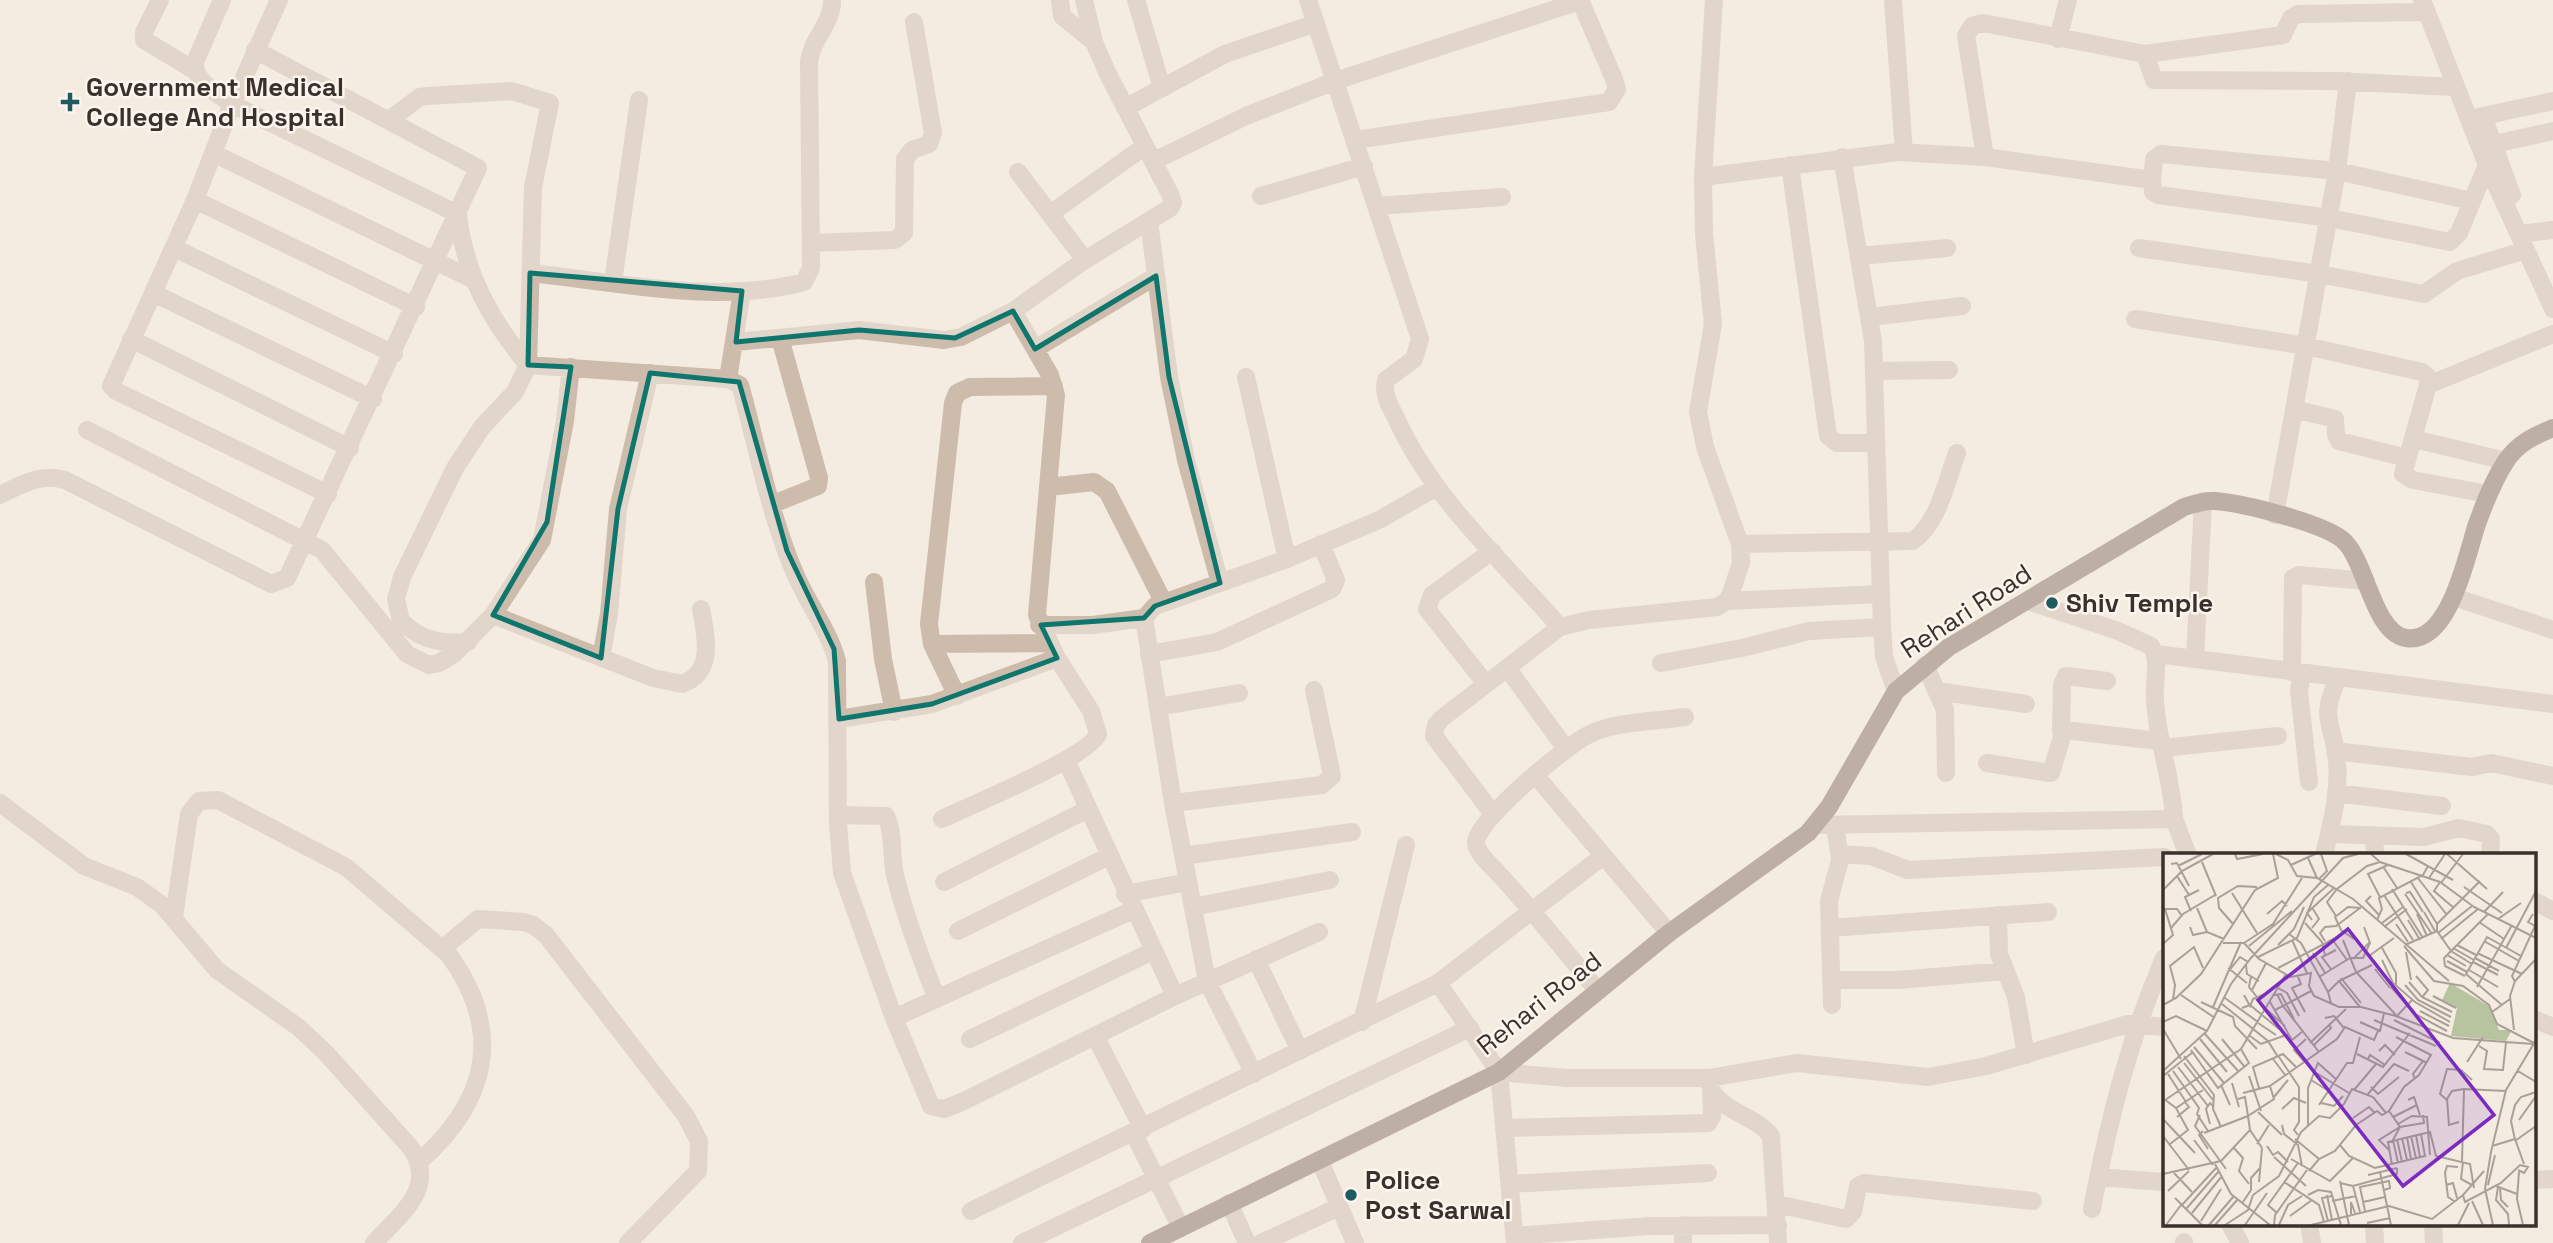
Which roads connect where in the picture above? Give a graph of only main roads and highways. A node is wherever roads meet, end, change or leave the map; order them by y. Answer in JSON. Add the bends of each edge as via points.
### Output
{"nodes":[{"id":1,"x":2553,"y":428,"type":"edge"},
{"id":2,"x":1150,"y":1243,"type":"edge"}],
"edges":[{"from":1,"to":2,"type":"main road","name":"Rehari Road","via":[[2529,439],[2506,461],[2487,495],[2454,597],[2424,635],[2403,638],[2385,622],[2354,553],[2332,530],[2224,502],[2203,501],[2184,507],[1925,665],[1896,691],[1816,825],[1669,933],[1499,1072]]}]}
